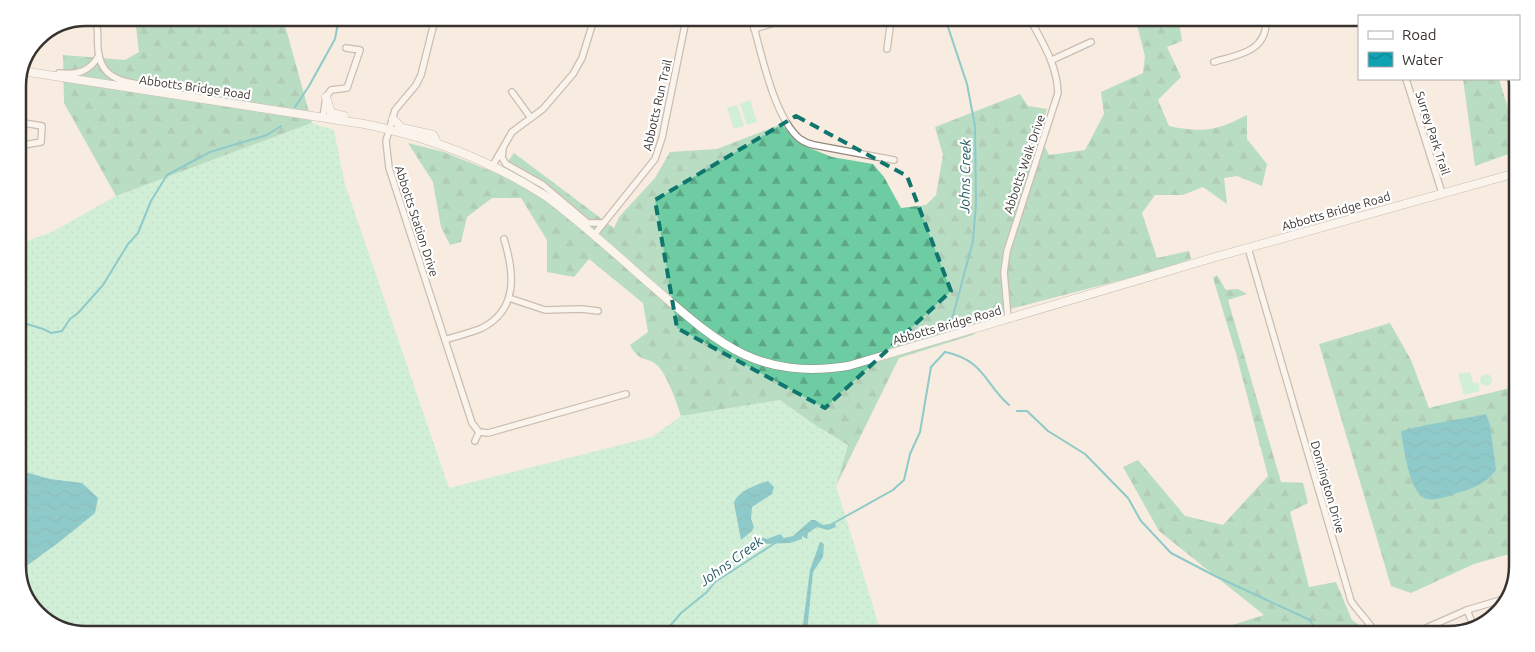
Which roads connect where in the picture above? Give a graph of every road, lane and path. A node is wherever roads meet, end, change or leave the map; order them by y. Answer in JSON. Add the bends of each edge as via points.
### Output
{"nodes":[{"id":1,"x":97,"y":26,"type":"edge"},
{"id":2,"x":433,"y":26,"type":"edge"},
{"id":3,"x":592,"y":26,"type":"edge"},
{"id":4,"x":685,"y":26,"type":"edge"},
{"id":5,"x":753,"y":26,"type":"edge"},
{"id":6,"x":764,"y":26,"type":"edge"},
{"id":7,"x":890,"y":26,"type":"edge"},
{"id":8,"x":1034,"y":26,"type":"edge"},
{"id":9,"x":1265,"y":26,"type":"edge"},
{"id":10,"x":754,"y":29,"type":"junction"},
{"id":11,"x":1091,"y":42,"type":"dead end"},
{"id":12,"x":346,"y":48,"type":"dead end"},
{"id":13,"x":887,"y":49,"type":"dead end"},
{"id":14,"x":99,"y":55,"type":"junction"},
{"id":15,"x":1052,"y":60,"type":"junction"},
{"id":16,"x":1214,"y":62,"type":"dead end"},
{"id":17,"x":28,"y":72,"type":"edge"},
{"id":18,"x":41,"y":74,"type":"junction"},
{"id":19,"x":1406,"y":80,"type":"edge"},
{"id":20,"x":512,"y":92,"type":"dead end"},
{"id":21,"x":180,"y":96,"type":"junction"},
{"id":22,"x":326,"y":97,"type":"junction"},
{"id":23,"x":313,"y":116,"type":"junction"},
{"id":24,"x":323,"y":117,"type":"junction"},
{"id":25,"x":531,"y":118,"type":"junction"},
{"id":26,"x":393,"y":119,"type":"junction"},
{"id":27,"x":26,"y":123,"type":"edge"},
{"id":28,"x":364,"y":124,"type":"junction"},
{"id":29,"x":389,"y":129,"type":"junction"},
{"id":30,"x":437,"y":143,"type":"junction"},
{"id":31,"x":504,"y":144,"type":"junction"},
{"id":32,"x":26,"y":145,"type":"edge"},
{"id":33,"x":894,"y":160,"type":"dead end"},
{"id":34,"x":493,"y":165,"type":"junction"},
{"id":35,"x":1509,"y":175,"type":"edge"},
{"id":36,"x":1442,"y":193,"type":"junction"},
{"id":37,"x":603,"y":223,"type":"junction"},
{"id":38,"x":594,"y":234,"type":"junction"},
{"id":39,"x":504,"y":239,"type":"dead end"},
{"id":40,"x":1248,"y":248,"type":"junction"},
{"id":41,"x":509,"y":298,"type":"junction"},
{"id":42,"x":598,"y":312,"type":"dead end"},
{"id":43,"x":1008,"y":319,"type":"junction"},
{"id":44,"x":444,"y":340,"type":"junction"},
{"id":45,"x":626,"y":394,"type":"dead end"},
{"id":46,"x":479,"y":432,"type":"junction"},
{"id":47,"x":475,"y":441,"type":"dead end"},
{"id":48,"x":1497,"y":601,"type":"edge"},
{"id":49,"x":1468,"y":610,"type":"junction"},
{"id":50,"x":1472,"y":621,"type":"edge"},
{"id":51,"x":1368,"y":626,"type":"edge"},
{"id":52,"x":1431,"y":626,"type":"edge"}],
"edges":[{"from":1,"to":14,"type":"street"},
{"from":2,"to":26,"type":"street","name":"Abbotts Station Drive","via":[[421,75],[395,110]]},
{"from":3,"to":25,"type":"street","via":[[582,58],[573,74],[556,96]]},
{"from":4,"to":37,"type":"street","name":"Abbotts Run Trail","via":[[655,159]]},
{"from":5,"to":10,"type":"street"},
{"from":6,"to":10,"type":"street"},
{"from":7,"to":13,"type":"street"},
{"from":8,"to":15,"type":"street","name":"Abbotts Walk Drive"},
{"from":9,"to":16,"type":"street","via":[[1264,36],[1256,46],[1245,53]]},
{"from":10,"to":33,"type":"street","via":[[779,111],[801,141]]},
{"from":11,"to":15,"type":"street"},
{"from":12,"to":22,"type":"street","via":[[360,50],[347,88],[331,90]]},
{"from":14,"to":18,"type":"street","via":[[89,68],[78,74]]},
{"from":14,"to":21,"type":"street","via":[[111,78],[159,87]]},
{"from":15,"to":43,"type":"street","name":"Abbotts Walk Drive","via":[[1058,93],[1007,251],[1004,272]]},
{"from":17,"to":18,"type":"main road","name":"Abbotts Bridge Road"},
{"from":18,"to":21,"type":"main road","name":"Abbotts Bridge Road"},
{"from":19,"to":36,"type":"street","name":"Surrey Park Trail"},
{"from":20,"to":25,"type":"street"},
{"from":21,"to":23,"type":"main road","name":"Abbotts Bridge Road"},
{"from":22,"to":23,"type":"street","via":[[323,108]]},
{"from":22,"to":24,"type":"street"},
{"from":22,"to":28,"type":"main road","name":"Abbotts Bridge Road","via":[[331,113],[361,119]]},
{"from":23,"to":24,"type":"main road","name":"Abbotts Bridge Road"},
{"from":24,"to":28,"type":"main road","name":"Abbotts Bridge Road"},
{"from":25,"to":31,"type":"street","via":[[512,132]]},
{"from":26,"to":29,"type":"street","name":"Abbotts Station Drive"},
{"from":26,"to":30,"type":"main road","name":"Abbotts Bridge Road","via":[[402,128],[433,135]]},
{"from":27,"to":32,"type":"street","via":[[42,126],[41,142]]},
{"from":28,"to":29,"type":"main road","name":"Abbotts Bridge Road"},
{"from":29,"to":30,"type":"main road","name":"Abbotts Bridge Road"},
{"from":29,"to":44,"type":"street","name":"Abbotts Station Drive","via":[[386,141],[388,168]]},
{"from":30,"to":34,"type":"main road","name":"Abbotts Bridge Road"},
{"from":31,"to":34,"type":"street"},
{"from":31,"to":37,"type":"street","via":[[502,158],[506,164],[543,185],[588,223]]},
{"from":34,"to":38,"type":"main road","name":"Abbotts Bridge Road","via":[[547,197]]},
{"from":35,"to":36,"type":"main road","name":"Abbotts Bridge Road"},
{"from":36,"to":40,"type":"main road","name":"Abbotts Bridge Road"},
{"from":37,"to":38,"type":"street","name":"Abbotts Run Trail"},
{"from":38,"to":43,"type":"main road","name":"Abbotts Bridge Road","via":[[720,343],[756,361],[782,368],[825,370],[848,366]]},
{"from":39,"to":41,"type":"street","via":[[513,278]]},
{"from":40,"to":43,"type":"main road","name":"Abbotts Bridge Road"},
{"from":40,"to":51,"type":"street","name":"Donnington Drive","via":[[1351,601]]},
{"from":41,"to":42,"type":"street","via":[[545,310]]},
{"from":41,"to":44,"type":"street","via":[[489,323]]},
{"from":44,"to":46,"type":"street","name":"Abbotts Station Drive","via":[[472,423]]},
{"from":45,"to":46,"type":"street","via":[[518,426]]},
{"from":46,"to":47,"type":"street"},
{"from":48,"to":49,"type":"street","name":"Donnington Drive"},
{"from":49,"to":50,"type":"street"},
{"from":49,"to":52,"type":"street","name":"Donnington Drive"}]}
